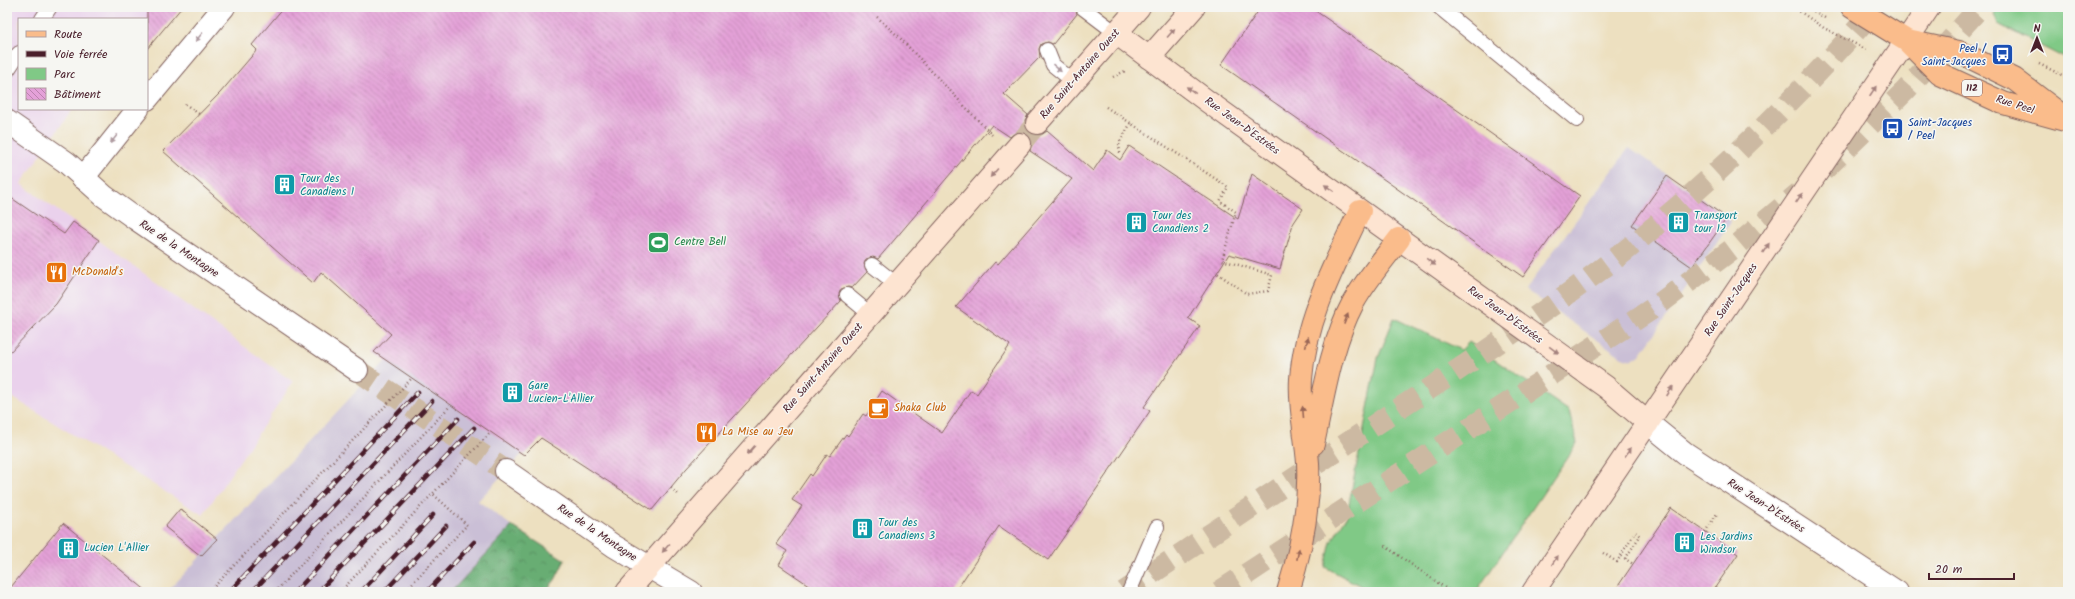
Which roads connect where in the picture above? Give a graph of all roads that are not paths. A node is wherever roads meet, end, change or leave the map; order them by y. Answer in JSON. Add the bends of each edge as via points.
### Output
{"nodes":[{"id":1,"x":50,"y":7,"type":"edge"},
{"id":2,"x":224,"y":7,"type":"edge"},
{"id":3,"x":1139,"y":7,"type":"edge"},
{"id":4,"x":1194,"y":7,"type":"edge"},
{"id":5,"x":1439,"y":7,"type":"edge"},
{"id":6,"x":1852,"y":7,"type":"edge"},
{"id":7,"x":1929,"y":7,"type":"edge"},
{"id":8,"x":1083,"y":8,"type":"edge"},
{"id":9,"x":43,"y":18,"type":"edge"},
{"id":10,"x":1116,"y":33,"type":"junction"},
{"id":11,"x":1907,"y":41,"type":"junction"},
{"id":12,"x":1047,"y":50,"type":"dead end"},
{"id":13,"x":18,"y":54,"type":"edge"},
{"id":14,"x":1149,"y":58,"type":"junction"},
{"id":15,"x":7,"y":71,"type":"edge"},
{"id":16,"x":1074,"y":82,"type":"junction"},
{"id":17,"x":148,"y":98,"type":"edge"},
{"id":18,"x":137,"y":110,"type":"edge"},
{"id":19,"x":1577,"y":120,"type":"dead end"},
{"id":20,"x":7,"y":121,"type":"edge"},
{"id":21,"x":2068,"y":121,"type":"edge"},
{"id":22,"x":1037,"y":123,"type":"tunnel mouth"},
{"id":23,"x":1020,"y":144,"type":"tunnel mouth"},
{"id":24,"x":83,"y":178,"type":"junction"},
{"id":25,"x":1360,"y":211,"type":"junction"},
{"id":26,"x":1399,"y":239,"type":"junction"},
{"id":27,"x":872,"y":265,"type":"dead end"},
{"id":28,"x":896,"y":284,"type":"junction"},
{"id":29,"x":847,"y":295,"type":"dead end"},
{"id":30,"x":870,"y":314,"type":"junction"},
{"id":31,"x":357,"y":370,"type":"tunnel mouth"},
{"id":32,"x":1648,"y":423,"type":"junction"},
{"id":33,"x":1308,"y":464,"type":"junction"},
{"id":34,"x":506,"y":471,"type":"tunnel mouth"},
{"id":35,"x":1157,"y":527,"type":"dead end"},
{"id":36,"x":649,"y":567,"type":"junction"},
{"id":37,"x":627,"y":592,"type":"edge"},
{"id":38,"x":691,"y":592,"type":"edge"},
{"id":39,"x":1129,"y":592,"type":"edge"},
{"id":40,"x":1288,"y":592,"type":"edge"},
{"id":41,"x":1533,"y":592,"type":"edge"},
{"id":42,"x":1897,"y":592,"type":"edge"}],
"edges":[{"from":1,"to":9,"type":"lane"},
{"from":2,"to":17,"type":"street","one_way":true},
{"from":3,"to":10,"type":"main road","name":"Rue Saint-Antoine Ouest"},
{"from":14,"to":4,"type":"main road","one_way":true},
{"from":5,"to":19,"type":"lane"},
{"from":6,"to":11,"type":"main road","name":"Rue Peel","number":"112"},
{"from":7,"to":11,"type":"main road","name":"Rue Saint-Jacques"},
{"from":8,"to":10,"type":"lane"},
{"from":10,"to":14,"type":"main road","name":"Rue Jean-D'Estrées"},
{"from":10,"to":16,"type":"main road","name":"Rue Saint-Antoine Ouest"},
{"from":11,"to":21,"type":"main road","name":"Rue Peel","number":"112","via":[[1958,52],[2014,79]]},
{"from":32,"to":11,"type":"main road","name":"Rue Saint-Jacques","one_way":true},
{"from":12,"to":16,"type":"lane","one_way":true,"via":[[1053,65]]},
{"from":13,"to":15,"type":"lane"},
{"from":25,"to":14,"type":"main road","name":"Rue Jean-D'Estrées","one_way":true},
{"from":16,"to":22,"type":"main road","name":"Rue Saint-Antoine Ouest"},
{"from":18,"to":24,"type":"street","one_way":true},
{"from":20,"to":24,"type":"street","name":"Rue de la Montagne","via":[[66,162]]},
{"from":23,"to":28,"type":"main road","name":"Rue Saint-Antoine Ouest","one_way":true},
{"from":24,"to":31,"type":"street","name":"Rue de la Montagne","via":[[136,219]]},
{"from":25,"to":26,"type":"main road","name":"Rue Jean-D'Estrées"},
{"from":33,"to":25,"type":"main road","one_way":true,"via":[[1301,381],[1307,343],[1325,289]]},
{"from":26,"to":32,"type":"main road","name":"Rue Jean-D'Estrées","one_way":true,"via":[[1606,387]]},
{"from":33,"to":26,"type":"main road","one_way":true,"via":[[1346,317],[1359,294]]},
{"from":27,"to":28,"type":"lane"},
{"from":28,"to":30,"type":"main road","name":"Rue Saint-Antoine Ouest"},
{"from":29,"to":30,"type":"lane"},
{"from":30,"to":36,"type":"main road","name":"Rue Saint-Antoine Ouest","one_way":true},
{"from":41,"to":32,"type":"main road","name":"Rue Saint-Jacques","one_way":true},
{"from":32,"to":42,"type":"street","name":"Rue Jean-D'Estrées","via":[[1685,453]]},
{"from":40,"to":33,"type":"main road","one_way":true,"via":[[1301,542]]},
{"from":34,"to":36,"type":"street","name":"Rue de la Montagne"},
{"from":35,"to":39,"type":"lane"},
{"from":36,"to":37,"type":"main road","name":"Rue Saint-Antoine Ouest"},
{"from":36,"to":38,"type":"street","name":"Rue de la Montagne"}]}
